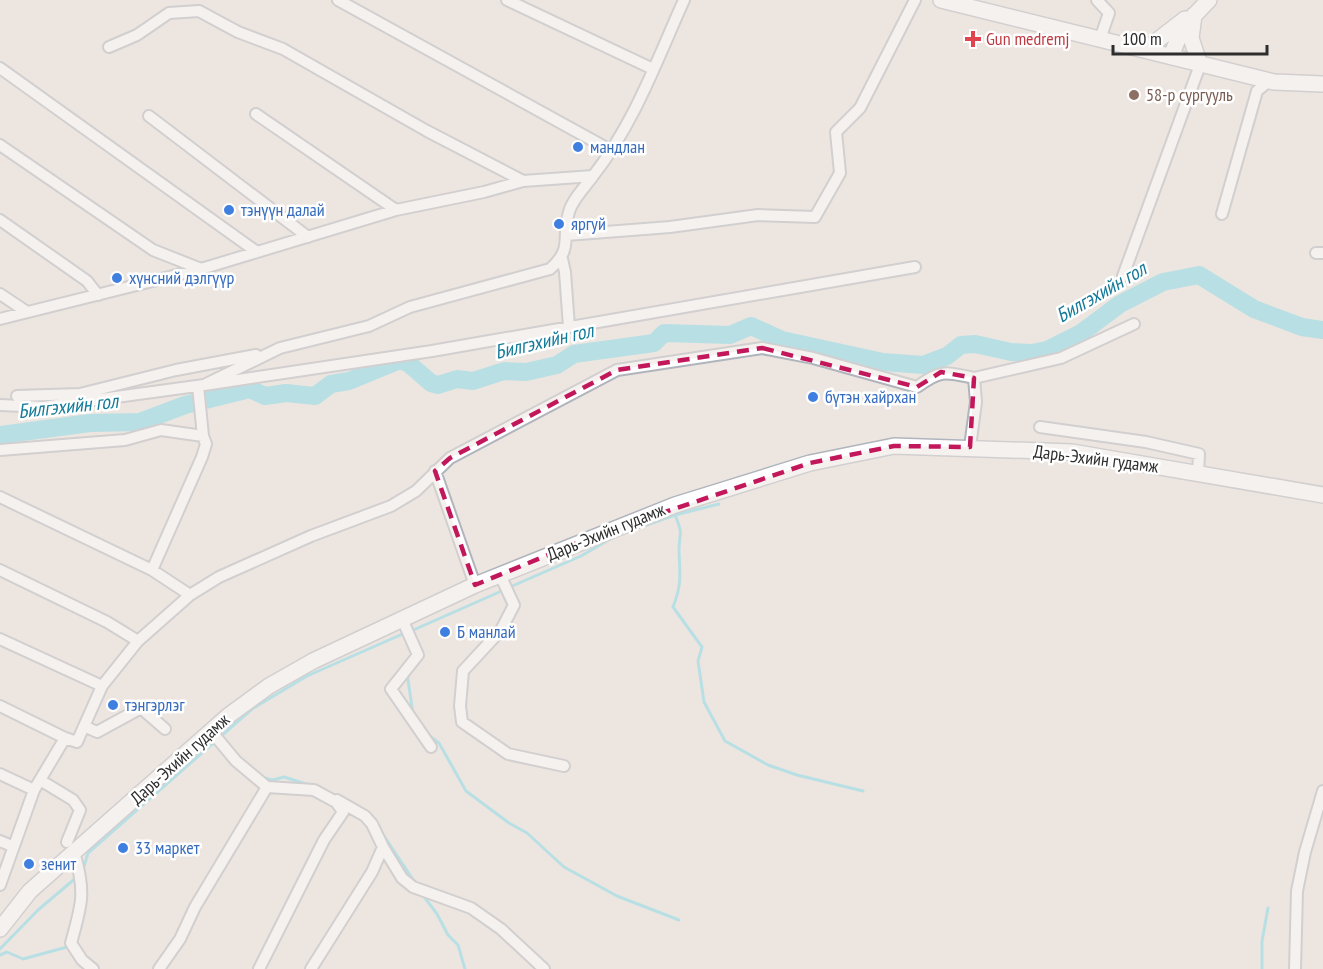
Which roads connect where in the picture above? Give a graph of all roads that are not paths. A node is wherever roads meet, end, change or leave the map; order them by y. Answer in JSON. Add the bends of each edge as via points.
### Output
{"nodes":[{"id":1,"x":338,"y":0,"type":"edge"},
{"id":2,"x":507,"y":0,"type":"edge"},
{"id":3,"x":684,"y":0,"type":"edge"},
{"id":4,"x":915,"y":0,"type":"edge"},
{"id":5,"x":941,"y":0,"type":"edge"},
{"id":6,"x":1097,"y":0,"type":"edge"},
{"id":7,"x":1209,"y":0,"type":"edge"},
{"id":8,"x":183,"y":5,"type":"edge"},
{"id":9,"x":1195,"y":12,"type":"junction"},
{"id":10,"x":1100,"y":39,"type":"junction"},
{"id":11,"x":109,"y":47,"type":"dead end"},
{"id":12,"x":1145,"y":50,"type":"junction"},
{"id":13,"x":1171,"y":56,"type":"junction"},
{"id":14,"x":1200,"y":65,"type":"junction"},
{"id":15,"x":0,"y":68,"type":"edge"},
{"id":16,"x":653,"y":69,"type":"junction"},
{"id":17,"x":1269,"y":81,"type":"junction"},
{"id":18,"x":1323,"y":84,"type":"edge"},
{"id":19,"x":256,"y":114,"type":"dead end"},
{"id":20,"x":149,"y":116,"type":"dead end"},
{"id":21,"x":0,"y":145,"type":"edge"},
{"id":22,"x":612,"y":151,"type":"junction"},
{"id":23,"x":593,"y":176,"type":"junction"},
{"id":24,"x":523,"y":181,"type":"junction"},
{"id":25,"x":396,"y":210,"type":"junction"},
{"id":26,"x":1222,"y":214,"type":"dead end"},
{"id":27,"x":0,"y":220,"type":"edge"},
{"id":28,"x":567,"y":235,"type":"junction"},
{"id":29,"x":308,"y":237,"type":"junction"},
{"id":30,"x":256,"y":252,"type":"junction"},
{"id":31,"x":562,"y":259,"type":"junction"},
{"id":32,"x":915,"y":267,"type":"dead end"},
{"id":33,"x":201,"y":269,"type":"junction"},
{"id":34,"x":1123,"y":276,"type":"dead end"},
{"id":35,"x":0,"y":294,"type":"edge"},
{"id":36,"x":98,"y":295,"type":"junction"},
{"id":37,"x":27,"y":312,"type":"junction"},
{"id":38,"x":0,"y":319,"type":"edge"},
{"id":39,"x":1134,"y":324,"type":"dead end"},
{"id":40,"x":569,"y":327,"type":"junction"},
{"id":41,"x":268,"y":352,"type":"junction"},
{"id":42,"x":974,"y":378,"type":"junction"},
{"id":43,"x":200,"y":388,"type":"junction"},
{"id":44,"x":17,"y":396,"type":"dead end"},
{"id":45,"x":0,"y":405,"type":"edge"},
{"id":46,"x":1040,"y":427,"type":"dead end"},
{"id":47,"x":203,"y":436,"type":"junction"},
{"id":48,"x":970,"y":447,"type":"junction"},
{"id":49,"x":0,"y":450,"type":"edge"},
{"id":50,"x":435,"y":471,"type":"junction"},
{"id":51,"x":1198,"y":474,"type":"junction"},
{"id":52,"x":1323,"y":495,"type":"edge"},
{"id":53,"x":0,"y":497,"type":"edge"},
{"id":54,"x":0,"y":570,"type":"edge"},
{"id":55,"x":152,"y":570,"type":"junction"},
{"id":56,"x":475,"y":585,"type":"junction"},
{"id":57,"x":504,"y":585,"type":"junction"},
{"id":58,"x":190,"y":595,"type":"junction"},
{"id":59,"x":406,"y":628,"type":"junction"},
{"id":60,"x":0,"y":639,"type":"edge"},
{"id":61,"x":138,"y":641,"type":"junction"},
{"id":62,"x":102,"y":686,"type":"junction"},
{"id":63,"x":0,"y":706,"type":"edge"},
{"id":64,"x":86,"y":727,"type":"junction"},
{"id":65,"x":165,"y":729,"type":"dead end"},
{"id":66,"x":211,"y":731,"type":"junction"},
{"id":67,"x":65,"y":738,"type":"junction"},
{"id":68,"x":431,"y":747,"type":"dead end"},
{"id":69,"x":564,"y":766,"type":"dead end"},
{"id":70,"x":0,"y":774,"type":"edge"},
{"id":71,"x":40,"y":780,"type":"junction"},
{"id":72,"x":267,"y":787,"type":"junction"},
{"id":73,"x":34,"y":790,"type":"junction"},
{"id":74,"x":1323,"y":791,"type":"edge"},
{"id":75,"x":337,"y":800,"type":"junction"},
{"id":76,"x":0,"y":841,"type":"edge"},
{"id":77,"x":12,"y":846,"type":"junction"},
{"id":78,"x":71,"y":847,"type":"junction"},
{"id":79,"x":383,"y":847,"type":"junction"},
{"id":80,"x":0,"y":885,"type":"edge"},
{"id":81,"x":0,"y":929,"type":"edge"},
{"id":82,"x":91,"y":968,"type":"edge"},
{"id":83,"x":159,"y":969,"type":"edge"},
{"id":84,"x":259,"y":969,"type":"edge"},
{"id":85,"x":311,"y":969,"type":"edge"},
{"id":86,"x":544,"y":969,"type":"edge"},
{"id":87,"x":1294,"y":969,"type":"edge"}],
"edges":[{"from":1,"to":22,"type":"street"},
{"from":2,"to":16,"type":"street"},
{"from":3,"to":16,"type":"street"},
{"from":4,"to":28,"type":"street","via":[[860,108],[836,132],[840,173],[815,217],[758,215]]},
{"from":5,"to":10,"type":"main road"},
{"from":6,"to":10,"type":"street","via":[[1109,13]]},
{"from":7,"to":9,"type":"main road"},
{"from":8,"to":11,"type":"street","via":[[137,35]]},
{"from":8,"to":24,"type":"street","via":[[283,49]]},
{"from":9,"to":12,"type":"main road"},
{"from":9,"to":13,"type":"main road","via":[[1183,27]]},
{"from":9,"to":14,"type":"main road","via":[[1191,38]]},
{"from":10,"to":12,"type":"main road"},
{"from":12,"to":13,"type":"main road"},
{"from":13,"to":14,"type":"main road"},
{"from":14,"to":17,"type":"main road"},
{"from":14,"to":34,"type":"street"},
{"from":15,"to":30,"type":"street"},
{"from":16,"to":22,"type":"street"},
{"from":17,"to":18,"type":"main road"},
{"from":17,"to":26,"type":"street","via":[[1257,91]]},
{"from":19,"to":25,"type":"street"},
{"from":20,"to":29,"type":"street"},
{"from":21,"to":33,"type":"street","via":[[153,250]]},
{"from":22,"to":23,"type":"street"},
{"from":23,"to":24,"type":"street"},
{"from":23,"to":28,"type":"street","via":[[569,209]]},
{"from":24,"to":25,"type":"street"},
{"from":25,"to":29,"type":"street"},
{"from":27,"to":36,"type":"street","via":[[87,281]]},
{"from":28,"to":31,"type":"street"},
{"from":29,"to":30,"type":"street"},
{"from":30,"to":33,"type":"street"},
{"from":31,"to":40,"type":"street"},
{"from":31,"to":41,"type":"street","via":[[550,269],[410,307],[369,326]]},
{"from":32,"to":40,"type":"street"},
{"from":33,"to":36,"type":"street"},
{"from":35,"to":37,"type":"street"},
{"from":36,"to":37,"type":"street"},
{"from":37,"to":38,"type":"street"},
{"from":39,"to":42,"type":"street","via":[[1061,358]]},
{"from":40,"to":43,"type":"street"},
{"from":41,"to":43,"type":"street"},
{"from":41,"to":44,"type":"street","via":[[80,394]]},
{"from":42,"to":48,"type":"street","via":[[976,402]]},
{"from":42,"to":50,"type":"street","via":[[942,372],[917,387],[762,348],[617,370],[450,458]]},
{"from":43,"to":45,"type":"street","via":[[43,407]]},
{"from":43,"to":47,"type":"street"},
{"from":46,"to":51,"type":"street","via":[[1199,454]]},
{"from":47,"to":49,"type":"street","via":[[160,430],[125,440]]},
{"from":47,"to":55,"type":"street","via":[[206,444],[202,457]]},
{"from":48,"to":51,"type":"main road","name":"Дарь-Эхийн гудамж","via":[[1072,452]]},
{"from":48,"to":57,"type":"main road","name":"Дарь-Эхийн гудамж","via":[[894,446],[810,464],[675,505]]},
{"from":50,"to":56,"type":"street"},
{"from":50,"to":58,"type":"street","via":[[416,491],[391,506],[311,536],[219,577]]},
{"from":51,"to":52,"type":"main road","name":"Дарь-Эхийн гудамж"},
{"from":53,"to":55,"type":"street"},
{"from":54,"to":61,"type":"street"},
{"from":55,"to":58,"type":"street"},
{"from":56,"to":57,"type":"main road","name":"Дарь-Эхийн гудамж"},
{"from":56,"to":59,"type":"main road","name":"Дарь-Эхийн гудамж"},
{"from":57,"to":69,"type":"street","via":[[514,605],[501,630],[463,671],[462,722],[508,754]]},
{"from":58,"to":61,"type":"street"},
{"from":59,"to":66,"type":"main road","name":"Дарь-Эхийн гудамж","via":[[313,661],[269,686]]},
{"from":59,"to":68,"type":"street","via":[[418,655],[391,688]]},
{"from":60,"to":62,"type":"street"},
{"from":61,"to":62,"type":"street"},
{"from":62,"to":64,"type":"street"},
{"from":63,"to":67,"type":"street"},
{"from":64,"to":65,"type":"street","via":[[97,732],[141,708]]},
{"from":64,"to":67,"type":"street","via":[[77,742]]},
{"from":66,"to":72,"type":"street","via":[[236,761]]},
{"from":66,"to":78,"type":"main road","name":"Дарь-Эхийн гудамж"},
{"from":67,"to":71,"type":"street"},
{"from":70,"to":73,"type":"street"},
{"from":71,"to":73,"type":"street"},
{"from":71,"to":78,"type":"street","via":[[73,800],[80,810]]},
{"from":72,"to":75,"type":"street","via":[[314,790]]},
{"from":72,"to":83,"type":"street"},
{"from":73,"to":77,"type":"street"},
{"from":74,"to":87,"type":"street","via":[[1297,891]]},
{"from":75,"to":79,"type":"street","via":[[355,808],[372,824]]},
{"from":75,"to":84,"type":"street","via":[[343,812],[324,840]]},
{"from":76,"to":77,"type":"street"},
{"from":77,"to":80,"type":"street"},
{"from":78,"to":81,"type":"main road","name":"Дарь-Эхийн гудамж"},
{"from":78,"to":82,"type":"street","via":[[81,874],[83,898],[71,943]]},
{"from":79,"to":85,"type":"street","via":[[372,872]]},
{"from":79,"to":86,"type":"street","via":[[402,878],[417,889],[471,908],[501,929]]}]}
